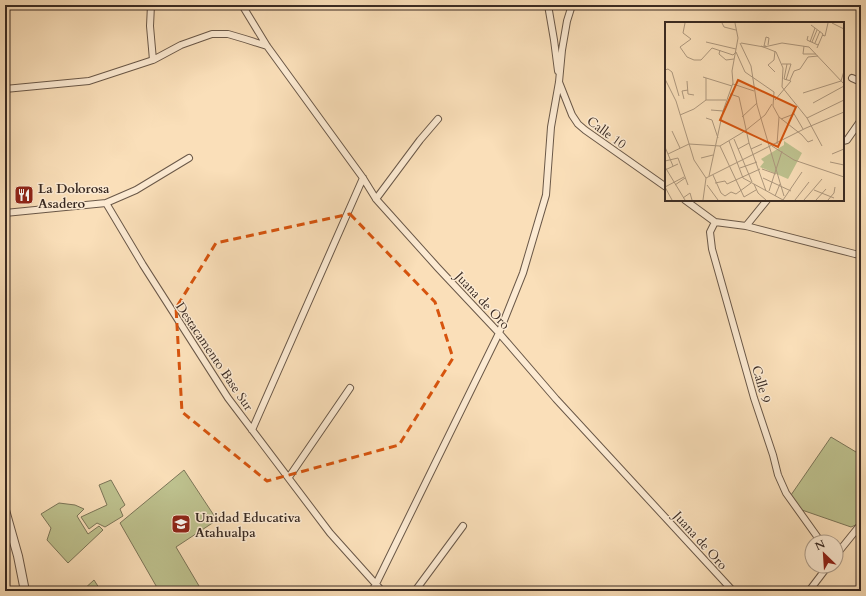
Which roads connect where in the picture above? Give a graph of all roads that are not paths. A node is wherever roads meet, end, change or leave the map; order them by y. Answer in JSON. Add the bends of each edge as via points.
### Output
{"nodes":[{"id":1,"x":151,"y":5,"type":"edge"},
{"id":2,"x":242,"y":5,"type":"edge"},
{"id":3,"x":548,"y":5,"type":"edge"},
{"id":4,"x":572,"y":5,"type":"edge"},
{"id":5,"x":267,"y":46,"type":"junction"},
{"id":6,"x":152,"y":60,"type":"junction"},
{"id":7,"x":852,"y":78,"type":"dead end"},
{"id":8,"x":559,"y":82,"type":"junction"},
{"id":9,"x":861,"y":82,"type":"edge"},
{"id":10,"x":5,"y":89,"type":"edge"},
{"id":11,"x":438,"y":119,"type":"dead end"},
{"id":12,"x":861,"y":120,"type":"edge"},
{"id":13,"x":844,"y":141,"type":"edge"},
{"id":14,"x":189,"y":158,"type":"dead end"},
{"id":15,"x":362,"y":178,"type":"junction"},
{"id":16,"x":665,"y":186,"type":"edge"},
{"id":17,"x":376,"y":199,"type":"junction"},
{"id":18,"x":686,"y":201,"type":"edge"},
{"id":19,"x":766,"y":201,"type":"edge"},
{"id":20,"x":106,"y":203,"type":"junction"},
{"id":21,"x":5,"y":213,"type":"edge"},
{"id":22,"x":715,"y":222,"type":"junction"},
{"id":23,"x":746,"y":226,"type":"junction"},
{"id":24,"x":861,"y":255,"type":"edge"},
{"id":25,"x":499,"y":333,"type":"junction"},
{"id":26,"x":350,"y":388,"type":"dead end"},
{"id":27,"x":252,"y":430,"type":"junction"},
{"id":28,"x":289,"y":477,"type":"junction"},
{"id":29,"x":5,"y":510,"type":"edge"},
{"id":30,"x":861,"y":524,"type":"edge"},
{"id":31,"x":463,"y":526,"type":"dead end"},
{"id":32,"x":815,"y":534,"type":"edge"},
{"id":33,"x":844,"y":545,"type":"edge"},
{"id":34,"x":822,"y":574,"type":"edge"},
{"id":35,"x":376,"y":584,"type":"junction"},
{"id":36,"x":25,"y":591,"type":"edge"},
{"id":37,"x":372,"y":591,"type":"edge"},
{"id":38,"x":382,"y":591,"type":"edge"},
{"id":39,"x":415,"y":591,"type":"edge"},
{"id":40,"x":733,"y":591,"type":"edge"},
{"id":41,"x":809,"y":591,"type":"edge"}],
"edges":[{"from":1,"to":6,"type":"street"},
{"from":2,"to":5,"type":"street","name":"Juana de Oro"},
{"from":3,"to":8,"type":"street","name":"Calle 10"},
{"from":4,"to":8,"type":"street","via":[[562,50]]},
{"from":5,"to":6,"type":"street","via":[[228,34],[212,34],[181,45]]},
{"from":5,"to":15,"type":"street","name":"Juana de Oro"},
{"from":6,"to":10,"type":"street","via":[[89,81]]},
{"from":7,"to":9,"type":"street"},
{"from":8,"to":16,"type":"street","name":"Calle 10","via":[[578,124]]},
{"from":8,"to":25,"type":"street","via":[[551,127],[546,195],[523,273]]},
{"from":11,"to":17,"type":"street"},
{"from":12,"to":13,"type":"street"},
{"from":14,"to":20,"type":"street","via":[[136,190]]},
{"from":15,"to":17,"type":"street","name":"Juana de Oro"},
{"from":15,"to":27,"type":"street"},
{"from":17,"to":25,"type":"street","name":"Juana de Oro"},
{"from":18,"to":22,"type":"street"},
{"from":19,"to":23,"type":"street"},
{"from":20,"to":21,"type":"street"},
{"from":20,"to":27,"type":"street","name":"Destacamento Base Sur","via":[[228,398]]},
{"from":22,"to":23,"type":"street"},
{"from":22,"to":32,"type":"street","name":"Calle 9","via":[[710,232],[712,250],[778,475],[786,493]]},
{"from":23,"to":24,"type":"street"},
{"from":25,"to":35,"type":"street"},
{"from":25,"to":40,"type":"street","name":"Juana de Oro","via":[[556,399]]},
{"from":26,"to":28,"type":"street"},
{"from":27,"to":28,"type":"street","name":"Destacamento Base Sur"},
{"from":28,"to":35,"type":"street","name":"Destacamento Base Sur","via":[[330,533]]},
{"from":29,"to":36,"type":"street"},
{"from":30,"to":33,"type":"street"},
{"from":31,"to":39,"type":"street"},
{"from":34,"to":41,"type":"street"},
{"from":35,"to":37,"type":"street"},
{"from":35,"to":38,"type":"street","name":"Destacamento Base Sur"}]}
